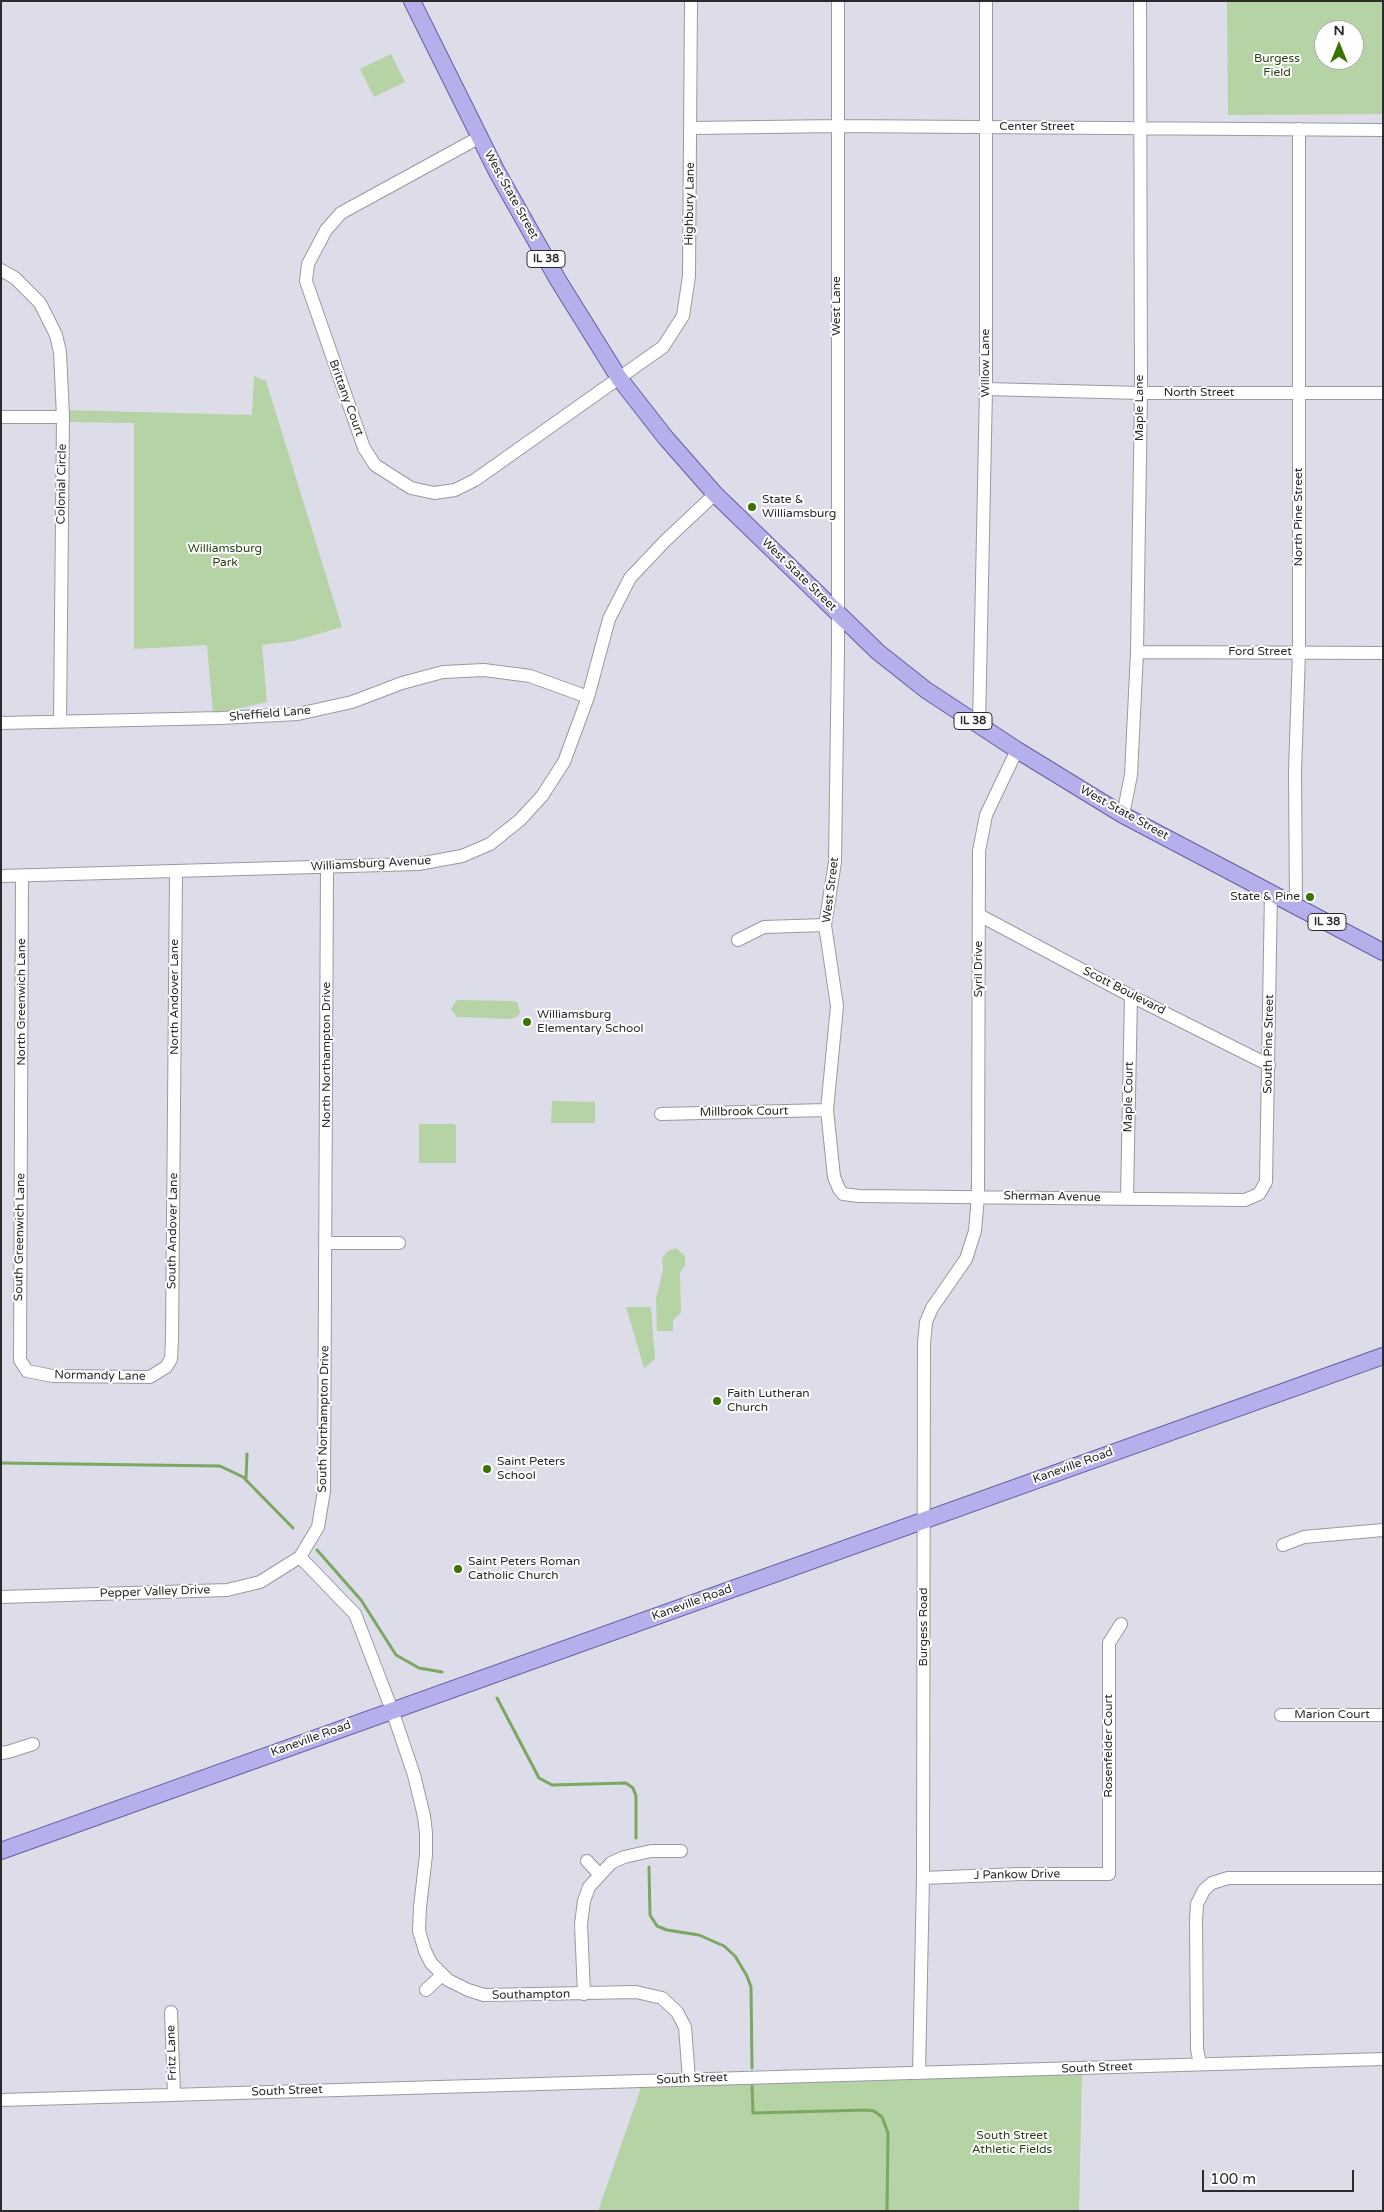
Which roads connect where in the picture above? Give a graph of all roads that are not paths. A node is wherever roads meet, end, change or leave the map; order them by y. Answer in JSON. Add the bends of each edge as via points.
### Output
{"nodes":[{"id":1,"x":412,"y":1,"type":"edge"},
{"id":2,"x":691,"y":1,"type":"edge"},
{"id":3,"x":838,"y":1,"type":"edge"},
{"id":4,"x":986,"y":1,"type":"edge"},
{"id":5,"x":1140,"y":1,"type":"edge"},
{"id":6,"x":838,"y":126,"type":"junction"},
{"id":7,"x":984,"y":127,"type":"junction"},
{"id":8,"x":691,"y":128,"type":"junction"},
{"id":9,"x":1139,"y":128,"type":"junction"},
{"id":10,"x":1299,"y":128,"type":"junction"},
{"id":11,"x":1383,"y":130,"type":"edge"},
{"id":12,"x":480,"y":137,"type":"junction"},
{"id":13,"x":1,"y":270,"type":"edge"},
{"id":14,"x":619,"y":378,"type":"junction"},
{"id":15,"x":986,"y":390,"type":"junction"},
{"id":16,"x":1140,"y":393,"type":"junction"},
{"id":17,"x":1299,"y":393,"type":"junction"},
{"id":18,"x":1383,"y":393,"type":"edge"},
{"id":19,"x":1,"y":417,"type":"edge"},
{"id":20,"x":63,"y":417,"type":"junction"},
{"id":21,"x":715,"y":494,"type":"junction"},
{"id":22,"x":837,"y":611,"type":"junction"},
{"id":23,"x":1137,"y":652,"type":"junction"},
{"id":24,"x":1299,"y":652,"type":"junction"},
{"id":25,"x":1383,"y":653,"type":"edge"},
{"id":26,"x":588,"y":697,"type":"junction"},
{"id":27,"x":60,"y":721,"type":"junction"},
{"id":28,"x":1,"y":723,"type":"edge"},
{"id":29,"x":979,"y":725,"type":"junction"},
{"id":30,"x":1017,"y":750,"type":"junction"},
{"id":31,"x":1124,"y":815,"type":"junction"},
{"id":32,"x":327,"y":867,"type":"junction"},
{"id":33,"x":176,"y":872,"type":"junction"},
{"id":34,"x":1,"y":876,"type":"edge"},
{"id":35,"x":22,"y":876,"type":"junction"},
{"id":36,"x":1271,"y":892,"type":"junction"},
{"id":37,"x":1296,"y":906,"type":"junction"},
{"id":38,"x":979,"y":915,"type":"junction"},
{"id":39,"x":825,"y":925,"type":"junction"},
{"id":40,"x":738,"y":940,"type":"dead end"},
{"id":41,"x":1383,"y":952,"type":"edge"},
{"id":42,"x":1131,"y":996,"type":"junction"},
{"id":43,"x":1269,"y":1065,"type":"junction"},
{"id":44,"x":827,"y":1110,"type":"junction"},
{"id":45,"x":661,"y":1114,"type":"dead end"},
{"id":46,"x":174,"y":1122,"type":"joint"},
{"id":47,"x":21,"y":1127,"type":"joint"},
{"id":48,"x":844,"y":1194,"type":"joint"},
{"id":49,"x":1260,"y":1194,"type":"joint"},
{"id":50,"x":978,"y":1196,"type":"junction"},
{"id":51,"x":1127,"y":1198,"type":"junction"},
{"id":52,"x":326,"y":1243,"type":"junction"},
{"id":53,"x":399,"y":1243,"type":"dead end"},
{"id":54,"x":172,"y":1340,"type":"joint"},
{"id":55,"x":19,"y":1348,"type":"joint"},
{"id":56,"x":1383,"y":1356,"type":"edge"},
{"id":57,"x":925,"y":1519,"type":"junction"},
{"id":58,"x":1383,"y":1530,"type":"edge"},
{"id":59,"x":1283,"y":1545,"type":"dead end"},
{"id":60,"x":300,"y":1558,"type":"junction"},
{"id":61,"x":1,"y":1597,"type":"edge"},
{"id":62,"x":1122,"y":1624,"type":"dead end"},
{"id":63,"x":392,"y":1710,"type":"junction"},
{"id":64,"x":1281,"y":1715,"type":"dead end"},
{"id":65,"x":1383,"y":1716,"type":"edge"},
{"id":66,"x":33,"y":1744,"type":"dead end"},
{"id":67,"x":1,"y":1753,"type":"edge"},
{"id":68,"x":1,"y":1851,"type":"edge"},
{"id":69,"x":682,"y":1851,"type":"dead end"},
{"id":70,"x":587,"y":1861,"type":"dead end"},
{"id":71,"x":1109,"y":1872,"type":"joint"},
{"id":72,"x":599,"y":1874,"type":"junction"},
{"id":73,"x":922,"y":1878,"type":"junction"},
{"id":74,"x":1383,"y":1878,"type":"edge"},
{"id":75,"x":442,"y":1976,"type":"junction"},
{"id":76,"x":426,"y":1990,"type":"dead end"},
{"id":77,"x":584,"y":1994,"type":"junction"},
{"id":78,"x":171,"y":2012,"type":"dead end"},
{"id":79,"x":1383,"y":2059,"type":"edge"},
{"id":80,"x":1200,"y":2064,"type":"junction"},
{"id":81,"x":919,"y":2073,"type":"junction"},
{"id":82,"x":689,"y":2079,"type":"junction"},
{"id":83,"x":174,"y":2094,"type":"junction"},
{"id":84,"x":1,"y":2100,"type":"edge"}],
"edges":[{"from":1,"to":12,"type":"main road","name":"West State Street","number":"IL 38"},
{"from":2,"to":8,"type":"street","name":"Highbury Lane"},
{"from":3,"to":6,"type":"street","name":"West Lane"},
{"from":4,"to":7,"type":"street","name":"Willow Lane"},
{"from":5,"to":9,"type":"street","name":"Maple Lane"},
{"from":6,"to":7,"type":"street","name":"Center Street"},
{"from":6,"to":8,"type":"street","name":"Center Street"},
{"from":6,"to":22,"type":"street","name":"West Lane"},
{"from":7,"to":9,"type":"street","name":"Center Street"},
{"from":7,"to":15,"type":"street","name":"Willow Lane"},
{"from":8,"to":14,"type":"street","name":"Highbury Lane","via":[[689,276],[683,316],[663,346]]},
{"from":9,"to":10,"type":"street","name":"Center Street"},
{"from":9,"to":16,"type":"street","name":"Maple Lane"},
{"from":10,"to":11,"type":"street","name":"Center Street"},
{"from":10,"to":17,"type":"street","name":"North Pine Street"},
{"from":12,"to":14,"type":"main road","name":"West State Street","number":"IL 38","via":[[558,280]]},
{"from":12,"to":14,"type":"street","name":"Brittany Court","via":[[341,213],[326,230],[308,264],[306,282],[364,448],[375,465],[411,488],[434,493],[455,490],[475,480]]},
{"from":13,"to":20,"type":"street","name":"Colonial Circle","via":[[15,278],[40,303],[56,335],[62,368]]},
{"from":14,"to":21,"type":"main road","name":"West State Street","number":"IL 38"},
{"from":15,"to":16,"type":"street","name":"North Street"},
{"from":15,"to":29,"type":"street","name":"Willow Lane"},
{"from":16,"to":17,"type":"street","name":"North Street"},
{"from":16,"to":23,"type":"street","name":"Maple Lane"},
{"from":17,"to":18,"type":"street","name":"North Street"},
{"from":17,"to":24,"type":"street","name":"North Pine Street"},
{"from":19,"to":20,"type":"street"},
{"from":20,"to":27,"type":"street","name":"Colonial Circle"},
{"from":21,"to":22,"type":"main road","name":"West State Street","number":"IL 38"},
{"from":21,"to":26,"type":"street","name":"Williamsburg Avenue","via":[[630,578],[609,620]]},
{"from":22,"to":29,"type":"main road","name":"West State Street","number":"IL 38","via":[[878,652],[926,690]]},
{"from":22,"to":39,"type":"street","name":"West Street","via":[[835,862]]},
{"from":23,"to":24,"type":"street","name":"Ford Street"},
{"from":23,"to":31,"type":"street","name":"Maple Lane","via":[[1131,776]]},
{"from":24,"to":25,"type":"street","name":"Ford Street"},
{"from":24,"to":37,"type":"street","name":"North Pine Street"},
{"from":26,"to":27,"type":"street","name":"Sheffield Lane","via":[[530,676],[476,670],[442,672],[352,702],[298,714]]},
{"from":26,"to":32,"type":"street","name":"Williamsburg Avenue","via":[[564,762],[542,796],[515,825],[490,844],[446,860],[418,864]]},
{"from":27,"to":28,"type":"street","name":"Sheffield Lane"},
{"from":29,"to":30,"type":"main road","name":"West State Street","number":"IL 38"},
{"from":30,"to":31,"type":"main road","name":"West State Street","number":"IL 38"},
{"from":30,"to":38,"type":"street","name":"Syril Drive","via":[[981,832]]},
{"from":31,"to":36,"type":"main road","name":"West State Street","number":"IL 38"},
{"from":32,"to":33,"type":"street","name":"Williamsburg Avenue"},
{"from":32,"to":52,"type":"street","name":"North Northampton Drive"},
{"from":33,"to":35,"type":"street","name":"Williamsburg Avenue"},
{"from":33,"to":46,"type":"street","name":"North Andover Lane"},
{"from":34,"to":35,"type":"street","name":"Williamsburg Avenue"},
{"from":35,"to":47,"type":"street","name":"North Greenwich Lane"},
{"from":36,"to":37,"type":"main road","name":"West State Street","number":"IL 38"},
{"from":36,"to":43,"type":"street","name":"South Pine Street"},
{"from":37,"to":41,"type":"main road","name":"West State Street","number":"IL 38"},
{"from":38,"to":42,"type":"street","name":"Scott Boulevard"},
{"from":38,"to":50,"type":"street","name":"Syril Drive"},
{"from":39,"to":40,"type":"street","via":[[764,927]]},
{"from":39,"to":44,"type":"street","name":"West Street","via":[[837,1006]]},
{"from":42,"to":43,"type":"street","name":"Scott Boulevard"},
{"from":42,"to":51,"type":"street","name":"Maple Court"},
{"from":43,"to":49,"type":"street","name":"South Pine Street","via":[[1266,1182]]},
{"from":44,"to":45,"type":"street","name":"Millbrook Court"},
{"from":44,"to":48,"type":"street","name":"West Street","via":[[834,1177]]},
{"from":46,"to":54,"type":"street","name":"South Andover Lane"},
{"from":47,"to":55,"type":"street","name":"South Greenwich Lane"},
{"from":48,"to":50,"type":"street","name":"Sherman Avenue"},
{"from":49,"to":51,"type":"street","name":"Sherman Avenue","via":[[1245,1200]]},
{"from":50,"to":51,"type":"street","name":"Sherman Avenue"},
{"from":50,"to":57,"type":"street","name":"Burgess Road","via":[[972,1246],[932,1308],[924,1332]]},
{"from":52,"to":53,"type":"street"},
{"from":52,"to":60,"type":"street","name":"South Northampton Drive","via":[[324,1491],[318,1527]]},
{"from":54,"to":55,"type":"street","name":"Normandy Lane","via":[[171,1359],[166,1367],[150,1377],[37,1374],[27,1371],[20,1360]]},
{"from":56,"to":57,"type":"main road","name":"Kaneville Road"},
{"from":57,"to":63,"type":"main road","name":"Kaneville Road"},
{"from":57,"to":73,"type":"street","name":"Burgess Road"},
{"from":58,"to":59,"type":"street","via":[[1304,1537]]},
{"from":60,"to":61,"type":"street","name":"Pepper Valley Drive","via":[[260,1582],[227,1590]]},
{"from":60,"to":63,"type":"street","via":[[355,1614]]},
{"from":62,"to":71,"type":"street","name":"Rosenfelder Court","via":[[1109,1643]]},
{"from":63,"to":68,"type":"main road","name":"Kaneville Road"},
{"from":63,"to":75,"type":"street","name":"Southampton","via":[[424,1816],[426,1855],[419,1931],[428,1957]]},
{"from":64,"to":65,"type":"street","name":"Marion Court"},
{"from":66,"to":67,"type":"street"},
{"from":69,"to":72,"type":"street","via":[[636,1853],[611,1863]]},
{"from":70,"to":72,"type":"street"},
{"from":71,"to":73,"type":"street","name":"J Pankow Drive"},
{"from":72,"to":77,"type":"street","via":[[589,1887],[582,1912]]},
{"from":73,"to":81,"type":"street","name":"Burgess Road"},
{"from":74,"to":80,"type":"street","via":[[1228,1878],[1212,1883],[1204,1890],[1197,1904],[1196,1920],[1197,2049]]},
{"from":75,"to":76,"type":"street"},
{"from":75,"to":77,"type":"street","name":"Southampton","via":[[484,1995]]},
{"from":77,"to":82,"type":"street","name":"Southampton","via":[[644,1993],[667,2001],[685,2027]]},
{"from":78,"to":83,"type":"street","name":"Fritz Lane"},
{"from":79,"to":80,"type":"street","name":"South Street"},
{"from":80,"to":81,"type":"street","name":"South Street"},
{"from":81,"to":82,"type":"street","name":"South Street"},
{"from":82,"to":83,"type":"street","name":"South Street"},
{"from":83,"to":84,"type":"street","name":"South Street"}]}
